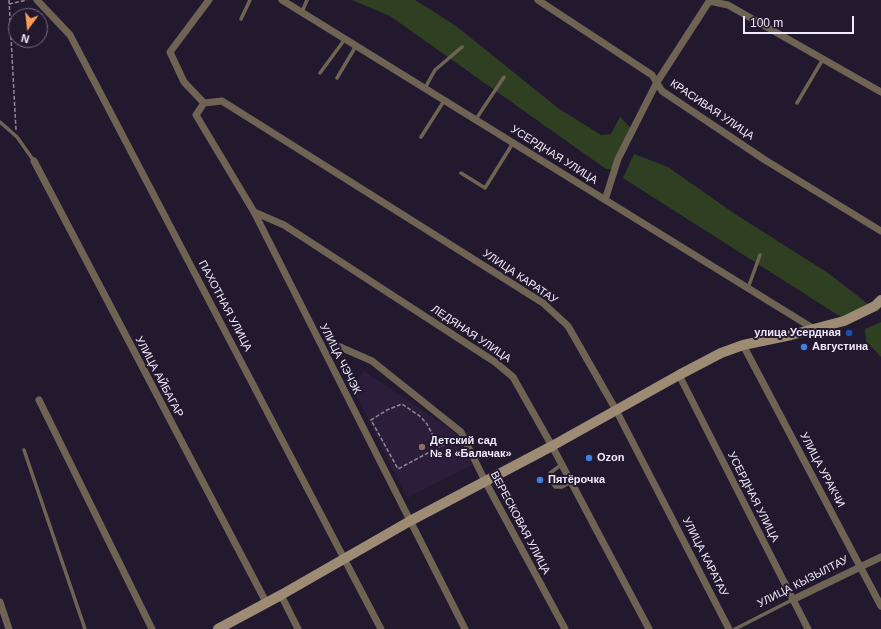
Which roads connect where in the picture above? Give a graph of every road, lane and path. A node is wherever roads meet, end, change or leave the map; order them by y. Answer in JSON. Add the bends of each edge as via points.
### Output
{"nodes":[{"id":1,"x":9,"y":0,"type":"edge"},
{"id":2,"x":27,"y":0,"type":"edge"},
{"id":3,"x":38,"y":0,"type":"edge"},
{"id":4,"x":209,"y":0,"type":"edge"},
{"id":5,"x":250,"y":0,"type":"edge"},
{"id":6,"x":282,"y":0,"type":"edge"},
{"id":7,"x":307,"y":0,"type":"edge"},
{"id":8,"x":538,"y":0,"type":"edge"},
{"id":9,"x":709,"y":1,"type":"edge"},
{"id":10,"x":9,"y":4,"type":"junction"},
{"id":11,"x":302,"y":12,"type":"junction"},
{"id":12,"x":241,"y":19,"type":"dead end"},
{"id":13,"x":345,"y":39,"type":"junction"},
{"id":14,"x":356,"y":46,"type":"junction"},
{"id":15,"x":462,"y":47,"type":"dead end"},
{"id":16,"x":823,"y":59,"type":"junction"},
{"id":17,"x":320,"y":73,"type":"dead end"},
{"id":18,"x":504,"y":77,"type":"dead end"},
{"id":19,"x":337,"y":78,"type":"dead end"},
{"id":20,"x":657,"y":82,"type":"junction"},
{"id":21,"x":425,"y":88,"type":"junction"},
{"id":22,"x":881,"y":92,"type":"edge"},
{"id":23,"x":445,"y":100,"type":"junction"},
{"id":24,"x":204,"y":103,"type":"junction"},
{"id":25,"x":797,"y":103,"type":"dead end"},
{"id":26,"x":476,"y":120,"type":"junction"},
{"id":27,"x":0,"y":122,"type":"edge"},
{"id":28,"x":17,"y":137,"type":"junction"},
{"id":29,"x":421,"y":137,"type":"dead end"},
{"id":30,"x":513,"y":142,"type":"junction"},
{"id":31,"x":34,"y":161,"type":"joint"},
{"id":32,"x":461,"y":173,"type":"dead end"},
{"id":33,"x":605,"y":200,"type":"junction"},
{"id":34,"x":254,"y":212,"type":"junction"},
{"id":35,"x":881,"y":231,"type":"edge"},
{"id":36,"x":760,"y":255,"type":"dead end"},
{"id":37,"x":748,"y":288,"type":"junction"},
{"id":38,"x":881,"y":300,"type":"edge"},
{"id":39,"x":814,"y":329,"type":"junction"},
{"id":40,"x":743,"y":345,"type":"junction"},
{"id":41,"x":338,"y":346,"type":"dead end"},
{"id":42,"x":679,"y":375,"type":"junction"},
{"id":43,"x":39,"y":400,"type":"dead end"},
{"id":44,"x":616,"y":410,"type":"junction"},
{"id":45,"x":463,"y":436,"type":"junction"},
{"id":46,"x":552,"y":446,"type":"junction"},
{"id":47,"x":439,"y":447,"type":"junction"},
{"id":48,"x":24,"y":450,"type":"dead end"},
{"id":49,"x":562,"y":465,"type":"junction"},
{"id":50,"x":485,"y":482,"type":"junction"},
{"id":51,"x":570,"y":482,"type":"junction"},
{"id":52,"x":410,"y":521,"type":"junction"},
{"id":53,"x":881,"y":557,"type":"edge"},
{"id":54,"x":344,"y":559,"type":"junction"},
{"id":55,"x":860,"y":566,"type":"junction"},
{"id":56,"x":281,"y":595,"type":"junction"},
{"id":57,"x":792,"y":600,"type":"junction"},
{"id":58,"x":0,"y":602,"type":"edge"},
{"id":59,"x":266,"y":602,"type":"junction"},
{"id":60,"x":881,"y":606,"type":"edge"},
{"id":61,"x":9,"y":629,"type":"edge"},
{"id":62,"x":85,"y":629,"type":"edge"},
{"id":63,"x":152,"y":629,"type":"edge"},
{"id":64,"x":218,"y":629,"type":"edge"},
{"id":65,"x":298,"y":629,"type":"edge"},
{"id":66,"x":381,"y":629,"type":"edge"},
{"id":67,"x":465,"y":629,"type":"edge"},
{"id":68,"x":565,"y":629,"type":"edge"},
{"id":69,"x":649,"y":629,"type":"edge"},
{"id":70,"x":730,"y":629,"type":"edge"},
{"id":71,"x":735,"y":629,"type":"edge"},
{"id":72,"x":808,"y":629,"type":"edge"}],
"edges":[{"from":1,"to":10,"type":"path"},
{"from":2,"to":10,"type":"path"},
{"from":3,"to":54,"type":"street","name":"ПАХОТНАЯ УЛИЦА","via":[[70,35]]},
{"from":4,"to":24,"type":"street","via":[[170,52],[184,82]]},
{"from":5,"to":12,"type":"lane"},
{"from":6,"to":11,"type":"street","name":"УСЕРДНАЯ УЛИЦА"},
{"from":7,"to":11,"type":"lane"},
{"from":8,"to":20,"type":"street","name":"КРАСИВАЯ УЛИЦА","via":[[652,75]]},
{"from":9,"to":16,"type":"street","via":[[728,5]]},
{"from":9,"to":20,"type":"street"},
{"from":10,"to":28,"type":"path"},
{"from":11,"to":13,"type":"street","name":"УСЕРДНАЯ УЛИЦА"},
{"from":13,"to":14,"type":"street","name":"УСЕРДНАЯ УЛИЦА"},
{"from":13,"to":17,"type":"lane"},
{"from":14,"to":19,"type":"lane"},
{"from":14,"to":21,"type":"street","name":"УСЕРДНАЯ УЛИЦА"},
{"from":15,"to":21,"type":"lane","via":[[435,70]]},
{"from":16,"to":22,"type":"street"},
{"from":16,"to":25,"type":"lane"},
{"from":18,"to":26,"type":"lane"},
{"from":20,"to":33,"type":"street","via":[[618,159]]},
{"from":20,"to":35,"type":"street","name":"КРАСИВАЯ УЛИЦА","via":[[662,91],[765,160]]},
{"from":21,"to":23,"type":"street","name":"УСЕРДНАЯ УЛИЦА"},
{"from":23,"to":26,"type":"street","name":"УСЕРДНАЯ УЛИЦА"},
{"from":23,"to":29,"type":"lane"},
{"from":24,"to":34,"type":"street","name":"УЛИЦА ЧЭЧЭК","via":[[196,114]]},
{"from":24,"to":44,"type":"street","name":"УЛИЦА КАРАТАУ","via":[[222,101],[543,303],[568,326]]},
{"from":26,"to":30,"type":"street","name":"УСЕРДНАЯ УЛИЦА"},
{"from":27,"to":28,"type":"lane"},
{"from":28,"to":31,"type":"lane"},
{"from":30,"to":32,"type":"lane","via":[[485,188]]},
{"from":30,"to":33,"type":"street","name":"УСЕРДНАЯ УЛИЦА"},
{"from":31,"to":59,"type":"street","name":"УЛИЦА АЙБАГАР"},
{"from":33,"to":37,"type":"street","name":"УСЕРДНАЯ УЛИЦА"},
{"from":34,"to":46,"type":"street","name":"ЛЕДЯНАЯ УЛИЦА","via":[[284,225],[495,362],[513,377]]},
{"from":34,"to":52,"type":"street","name":"УЛИЦА ЧЭЧЭК"},
{"from":36,"to":37,"type":"lane"},
{"from":37,"to":39,"type":"street","name":"УСЕРДНАЯ УЛИЦА"},
{"from":38,"to":39,"type":"street","via":[[875,306],[844,320]]},
{"from":39,"to":40,"type":"street"},
{"from":40,"to":42,"type":"street","via":[[721,353]]},
{"from":40,"to":55,"type":"street","name":"УЛИЦА УРАКЧИ"},
{"from":41,"to":45,"type":"street","name":"ВЕРЕСКОВАЯ УЛИЦА","via":[[372,361]]},
{"from":42,"to":44,"type":"street"},
{"from":42,"to":57,"type":"street","name":"УСЕРДНАЯ УЛИЦА"},
{"from":43,"to":63,"type":"street"},
{"from":44,"to":46,"type":"street"},
{"from":44,"to":70,"type":"street","name":"УЛИЦА КАРАТАУ"},
{"from":45,"to":47,"type":"path"},
{"from":45,"to":50,"type":"street","name":"ВЕРЕСКОВАЯ УЛИЦА"},
{"from":46,"to":49,"type":"street","name":"ЛЕДЯНАЯ УЛИЦА"},
{"from":46,"to":50,"type":"street"},
{"from":47,"to":47,"type":"path","via":[[421,417],[402,404],[371,420],[398,469]]},
{"from":48,"to":62,"type":"lane"},
{"from":49,"to":51,"type":"street","name":"ЛЕДЯНАЯ УЛИЦА"},
{"from":49,"to":51,"type":"lane","via":[[549,476],[559,488]]},
{"from":50,"to":52,"type":"street"},
{"from":50,"to":68,"type":"street","name":"ВЕРЕСКОВАЯ УЛИЦА"},
{"from":51,"to":69,"type":"street","name":"ЛЕДЯНАЯ УЛИЦА"},
{"from":52,"to":54,"type":"street"},
{"from":52,"to":67,"type":"street","name":"УЛИЦА ЧЭЧЭК"},
{"from":53,"to":55,"type":"street","name":"УЛИЦА КЫЗЫЛТАУ"},
{"from":54,"to":56,"type":"street"},
{"from":54,"to":66,"type":"street","name":"ПАХОТНАЯ УЛИЦА"},
{"from":55,"to":57,"type":"street","name":"УЛИЦА КЫЗЫЛТАУ"},
{"from":55,"to":60,"type":"street","name":"УЛИЦА УРАКЧИ"},
{"from":56,"to":59,"type":"street"},
{"from":56,"to":65,"type":"street"},
{"from":57,"to":71,"type":"lane","name":"УЛИЦА КЫЗЫЛТАУ"},
{"from":57,"to":72,"type":"street","name":"УСЕРДНАЯ УЛИЦА"},
{"from":58,"to":61,"type":"street"},
{"from":59,"to":64,"type":"street"}]}
